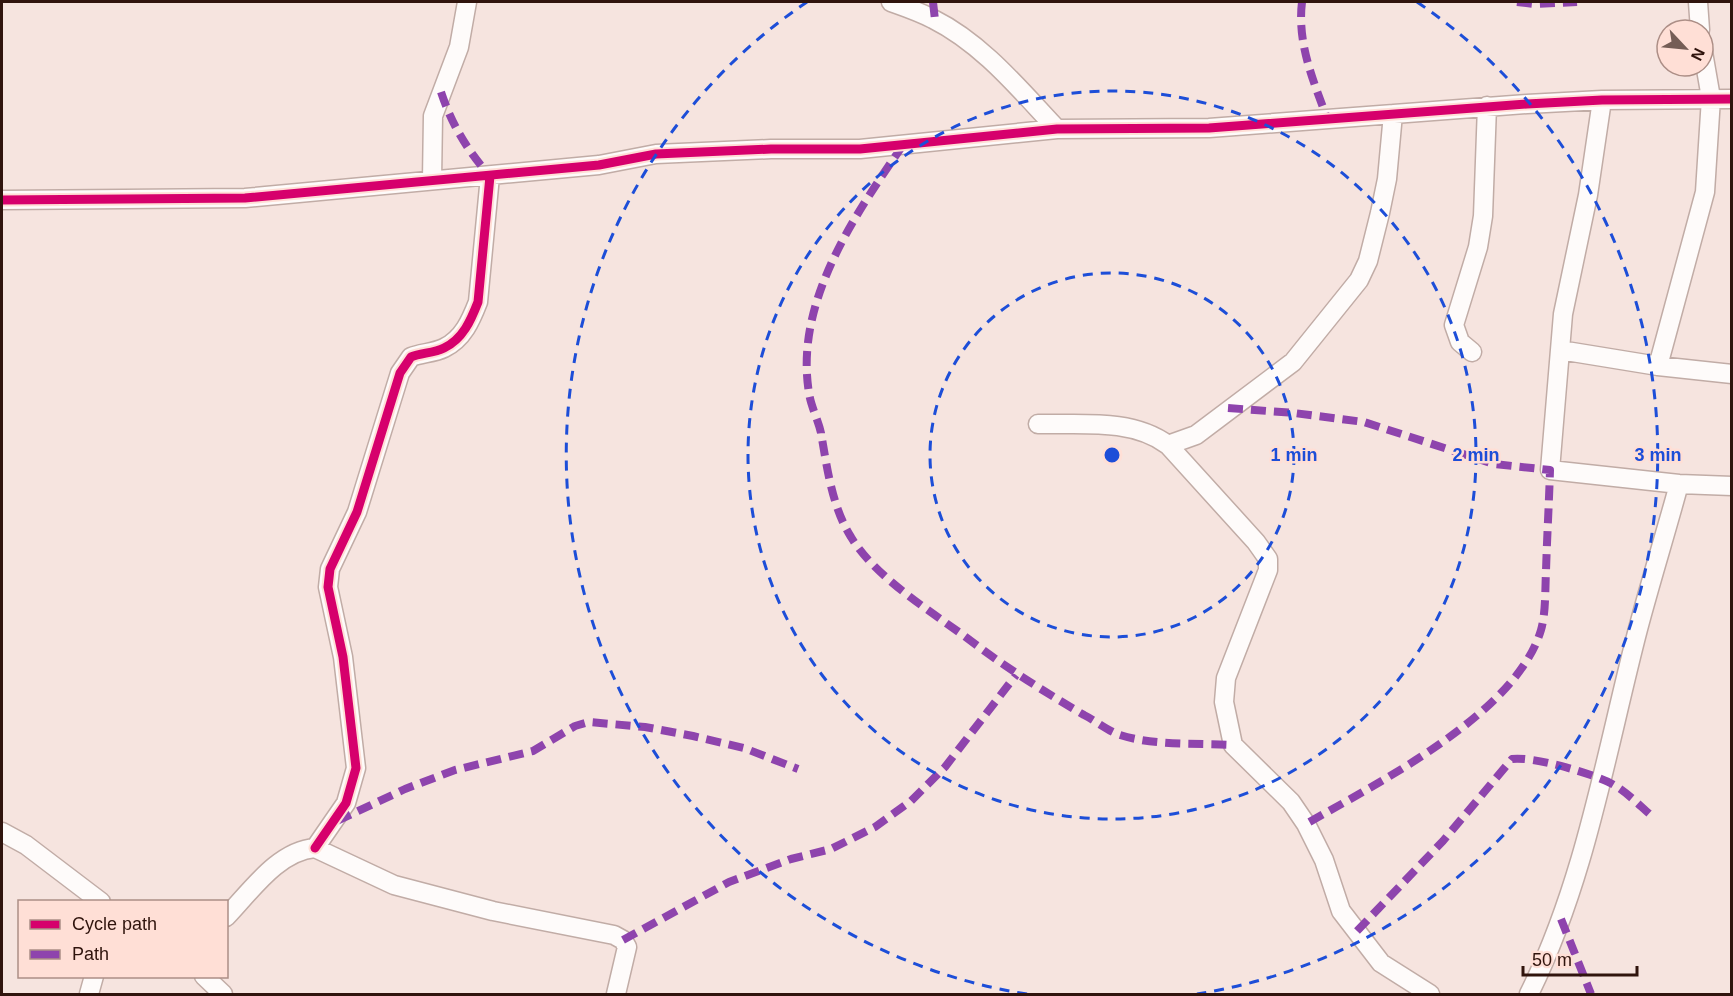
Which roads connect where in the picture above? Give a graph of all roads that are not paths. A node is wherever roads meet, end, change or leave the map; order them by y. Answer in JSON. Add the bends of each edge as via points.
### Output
{"nodes":[{"id":1,"x":467,"y":2,"type":"edge"},
{"id":2,"x":891,"y":2,"type":"edge"},
{"id":3,"x":1698,"y":2,"type":"edge"},
{"id":4,"x":1699,"y":18,"type":"edge"},
{"id":5,"x":1708,"y":78,"type":"edge"},
{"id":6,"x":1711,"y":98,"type":"junction"},
{"id":7,"x":1731,"y":99,"type":"edge"},
{"id":8,"x":1602,"y":100,"type":"junction"},
{"id":9,"x":1487,"y":106,"type":"junction"},
{"id":10,"x":1393,"y":114,"type":"junction"},
{"id":11,"x":1057,"y":129,"type":"junction"},
{"id":12,"x":490,"y":176,"type":"junction"},
{"id":13,"x":432,"y":180,"type":"junction"},
{"id":14,"x":2,"y":200,"type":"edge"},
{"id":15,"x":1560,"y":350,"type":"junction"},
{"id":16,"x":1472,"y":352,"type":"dead end"},
{"id":17,"x":1659,"y":366,"type":"junction"},
{"id":18,"x":1731,"y":374,"type":"edge"},
{"id":19,"x":1038,"y":424,"type":"dead end"},
{"id":20,"x":1168,"y":445,"type":"junction"},
{"id":21,"x":1679,"y":484,"type":"junction"},
{"id":22,"x":1731,"y":484,"type":"edge"},
{"id":23,"x":2,"y":832,"type":"edge"},
{"id":24,"x":315,"y":848,"type":"junction"},
{"id":25,"x":97,"y":900,"type":"edge"},
{"id":26,"x":228,"y":915,"type":"edge"},
{"id":27,"x":93,"y":978,"type":"edge"},
{"id":28,"x":206,"y":978,"type":"edge"},
{"id":29,"x":89,"y":994,"type":"edge"},
{"id":30,"x":223,"y":994,"type":"edge"},
{"id":31,"x":616,"y":994,"type":"edge"},
{"id":32,"x":1430,"y":994,"type":"edge"},
{"id":33,"x":1529,"y":994,"type":"edge"}],
"edges":[{"from":1,"to":13,"type":"street","via":[[459,47],[433,116]]},
{"from":2,"to":11,"type":"street","via":[[935,20],[973,46],[998,66]]},
{"from":3,"to":4,"type":"street"},
{"from":5,"to":6,"type":"street"},
{"from":6,"to":7,"type":"street"},
{"from":6,"to":8,"type":"street"},
{"from":6,"to":17,"type":"street","via":[[1705,192]]},
{"from":8,"to":9,"type":"street"},
{"from":8,"to":15,"type":"street"},
{"from":9,"to":10,"type":"street"},
{"from":9,"to":16,"type":"street","via":[[1483,216],[1478,247],[1454,326],[1460,342]]},
{"from":10,"to":11,"type":"street","via":[[1209,128]]},
{"from":10,"to":20,"type":"street","via":[[1387,179],[1368,261],[1359,280],[1312,341],[1280,374],[1228,408],[1196,435]]},
{"from":11,"to":12,"type":"street","via":[[860,149],[656,154],[599,165]]},
{"from":12,"to":13,"type":"street"},
{"from":12,"to":24,"type":"street","via":[[478,302],[471,320],[460,337],[444,349],[411,357],[399,373],[357,512],[330,569],[328,587],[343,657],[356,768],[346,803]]},
{"from":13,"to":14,"type":"street","via":[[245,198]]},
{"from":15,"to":17,"type":"street"},
{"from":15,"to":21,"type":"street","via":[[1550,470]]},
{"from":17,"to":18,"type":"street"},
{"from":19,"to":20,"type":"street","via":[[1129,427],[1157,436]]},
{"from":20,"to":32,"type":"street","via":[[1268,559],[1268,570],[1226,678],[1224,702],[1233,745],[1291,802],[1317,844],[1341,910],[1381,963]]},
{"from":21,"to":22,"type":"street"},
{"from":21,"to":33,"type":"street","via":[[1638,628],[1582,859]]},
{"from":23,"to":25,"type":"street","via":[[26,845]]},
{"from":24,"to":26,"type":"street","via":[[287,856]]},
{"from":24,"to":31,"type":"street","via":[[394,885],[493,911],[614,935],[627,947]]},
{"from":27,"to":29,"type":"street"},
{"from":28,"to":30,"type":"street"}]}
